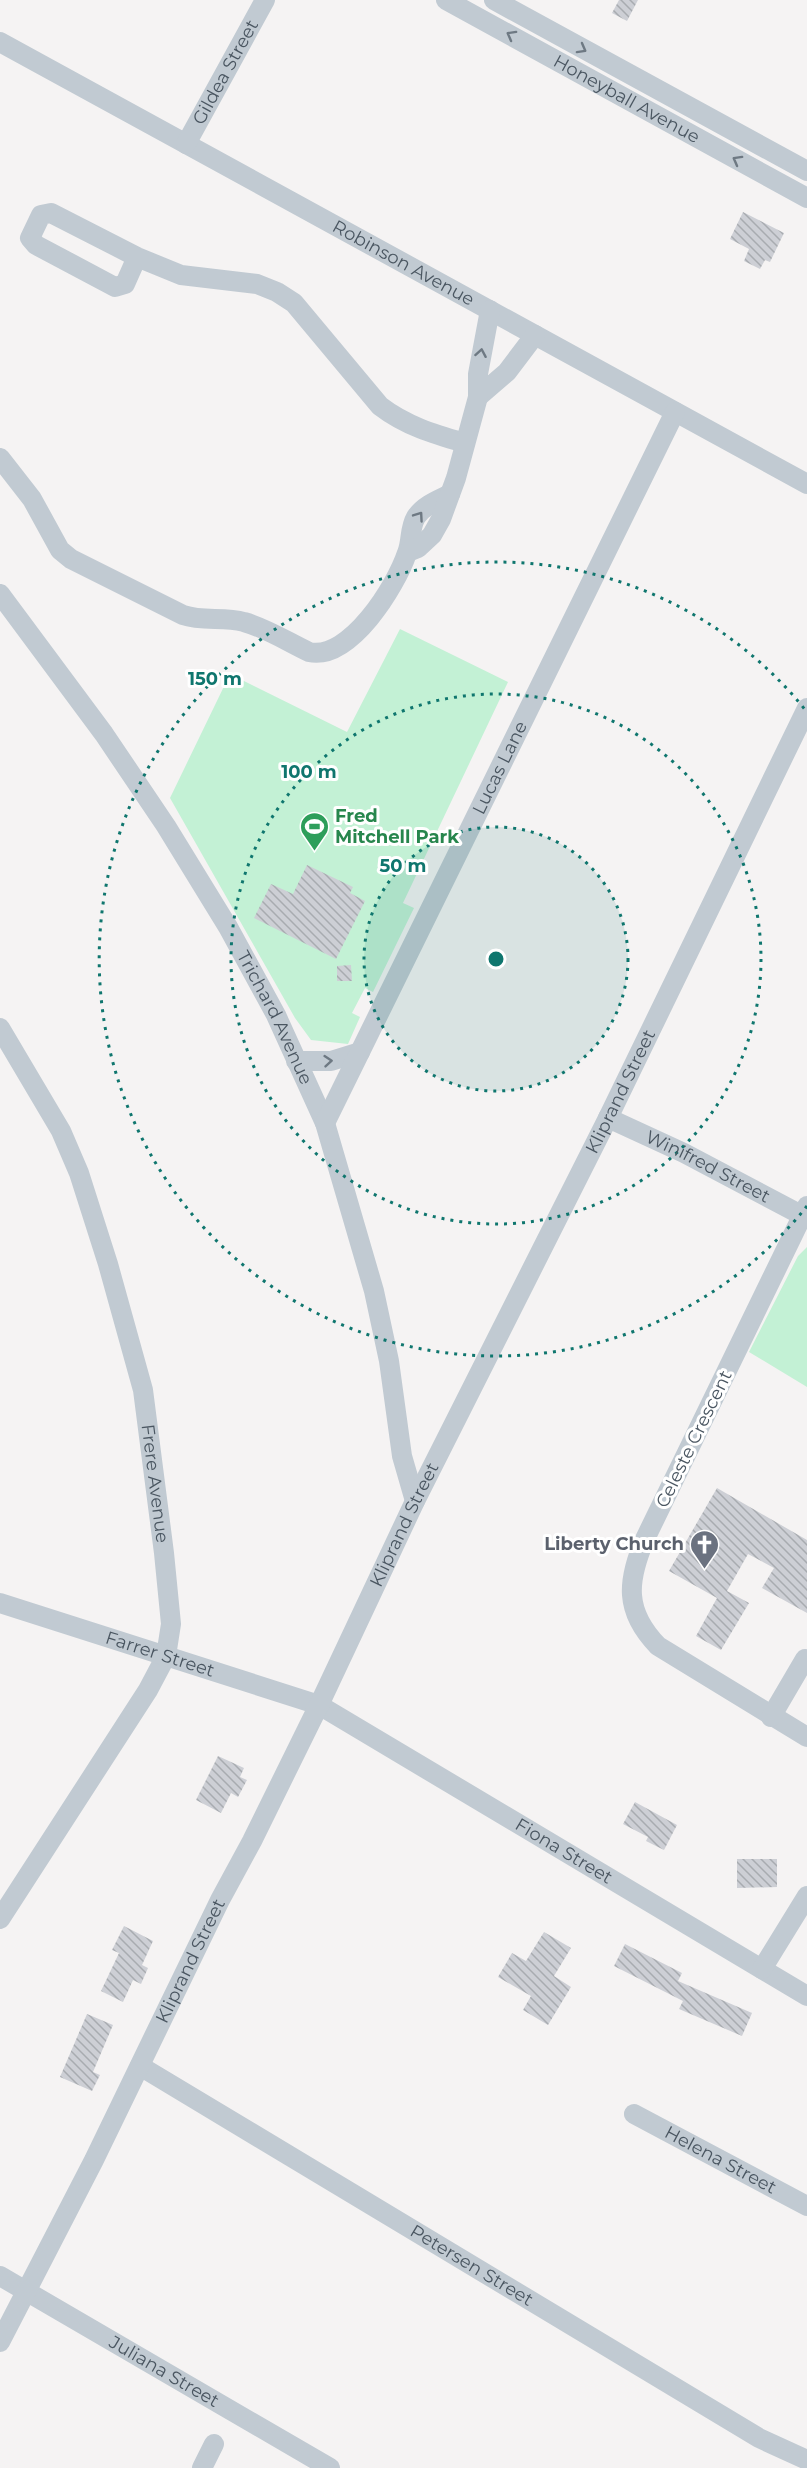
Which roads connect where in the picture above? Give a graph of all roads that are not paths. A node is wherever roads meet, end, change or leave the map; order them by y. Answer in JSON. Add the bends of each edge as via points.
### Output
{"nodes":[{"id":1,"x":265,"y":0,"type":"edge"},
{"id":2,"x":446,"y":0,"type":"edge"},
{"id":3,"x":494,"y":0,"type":"edge"},
{"id":4,"x":551,"y":32,"type":"junction"},
{"id":5,"x":0,"y":42,"type":"edge"},
{"id":6,"x":541,"y":52,"type":"junction"},
{"id":7,"x":186,"y":144,"type":"junction"},
{"id":8,"x":775,"y":154,"type":"junction"},
{"id":9,"x":807,"y":171,"type":"edge"},
{"id":10,"x":764,"y":174,"type":"junction"},
{"id":11,"x":807,"y":198,"type":"edge"},
{"id":12,"x":136,"y":257,"type":"junction"},
{"id":13,"x":490,"y":310,"type":"junction"},
{"id":14,"x":535,"y":334,"type":"junction"},
{"id":15,"x":478,"y":397,"type":"junction"},
{"id":16,"x":675,"y":412,"type":"junction"},
{"id":17,"x":465,"y":444,"type":"junction"},
{"id":18,"x":0,"y":458,"type":"edge"},
{"id":19,"x":807,"y":483,"type":"edge"},
{"id":20,"x":0,"y":594,"type":"edge"},
{"id":21,"x":807,"y":708,"type":"edge"},
{"id":22,"x":0,"y":1028,"type":"edge"},
{"id":23,"x":360,"y":1052,"type":"junction"},
{"id":24,"x":296,"y":1061,"type":"junction"},
{"id":25,"x":608,"y":1118,"type":"junction"},
{"id":26,"x":325,"y":1123,"type":"junction"},
{"id":27,"x":805,"y":1213,"type":"edge"},
{"id":28,"x":415,"y":1501,"type":"junction"},
{"id":29,"x":0,"y":1603,"type":"edge"},
{"id":30,"x":166,"y":1656,"type":"junction"},
{"id":31,"x":805,"y":1659,"type":"dead end"},
{"id":32,"x":319,"y":1705,"type":"junction"},
{"id":33,"x":771,"y":1717,"type":"junction"},
{"id":34,"x":807,"y":1737,"type":"edge"},
{"id":35,"x":807,"y":1896,"type":"edge"},
{"id":36,"x":0,"y":1919,"type":"edge"},
{"id":37,"x":762,"y":1969,"type":"junction"},
{"id":38,"x":807,"y":1996,"type":"edge"},
{"id":39,"x":140,"y":2066,"type":"junction"},
{"id":40,"x":634,"y":2114,"type":"dead end"},
{"id":41,"x":807,"y":2206,"type":"edge"},
{"id":42,"x":0,"y":2276,"type":"edge"},
{"id":43,"x":27,"y":2292,"type":"junction"},
{"id":44,"x":0,"y":2342,"type":"edge"},
{"id":45,"x":214,"y":2444,"type":"dead end"},
{"id":46,"x":807,"y":2460,"type":"edge"},
{"id":47,"x":202,"y":2468,"type":"edge"},
{"id":48,"x":330,"y":2468,"type":"edge"}],
"edges":[{"from":1,"to":7,"type":"street","name":"Gildea Street"},
{"from":6,"to":2,"type":"street","name":"Honeyball Avenue","one_way":true},
{"from":3,"to":4,"type":"street","name":"Honeyball Avenue"},
{"from":4,"to":6,"type":"street"},
{"from":4,"to":8,"type":"street","name":"Honeyball Avenue","one_way":true},
{"from":5,"to":7,"type":"street","name":"Robinson Avenue"},
{"from":10,"to":6,"type":"street","name":"Honeyball Avenue","one_way":true},
{"from":7,"to":13,"type":"street","name":"Robinson Avenue"},
{"from":8,"to":9,"type":"street","name":"Honeyball Avenue"},
{"from":8,"to":10,"type":"street"},
{"from":10,"to":11,"type":"street","name":"Honeyball Avenue"},
{"from":12,"to":12,"type":"street","via":[[51,213],[41,215],[30,238],[36,245],[115,287],[125,284]]},
{"from":12,"to":17,"type":"street","via":[[181,275],[257,284],[277,292],[294,303],[380,406],[416,428]]},
{"from":13,"to":14,"type":"street","name":"Robinson Avenue"},
{"from":15,"to":13,"type":"street","one_way":true,"via":[[478,374]]},
{"from":14,"to":15,"type":"street","via":[[507,372]]},
{"from":14,"to":16,"type":"street","name":"Robinson Avenue"},
{"from":15,"to":17,"type":"street"},
{"from":16,"to":19,"type":"street","name":"Robinson Avenue"},
{"from":16,"to":23,"type":"street","name":"Lucas Lane"},
{"from":17,"to":18,"type":"street","via":[[450,494],[425,507],[416,517],[408,552],[384,597],[356,634],[326,653],[309,652],[245,622],[183,615],[71,559],[60,550],[32,499]]},
{"from":20,"to":24,"type":"street","name":"Trichard Avenue","via":[[104,734],[166,826],[251,968]]},
{"from":21,"to":25,"type":"street","name":"Kliprand Street"},
{"from":22,"to":30,"type":"street","name":"Frere Avenue","via":[[61,1131],[79,1173],[143,1390],[171,1609]]},
{"from":24,"to":23,"type":"street","one_way":true,"via":[[331,1061]]},
{"from":23,"to":26,"type":"street","name":"Lucas Lane"},
{"from":24,"to":26,"type":"street","name":"Trichard Avenue"},
{"from":25,"to":27,"type":"street","name":"Winifred Street"},
{"from":25,"to":28,"type":"street","name":"Kliprand Street"},
{"from":26,"to":28,"type":"street","name":"Trichard Avenue","via":[[374,1291],[389,1361],[402,1456]]},
{"from":27,"to":33,"type":"street","name":"Celeste Crescent","via":[[645,1539],[630,1585],[634,1611],[658,1646]]},
{"from":28,"to":32,"type":"street","name":"Kliprand Street"},
{"from":29,"to":30,"type":"street","name":"Farrer Street"},
{"from":30,"to":32,"type":"street","name":"Farrer Street"},
{"from":30,"to":36,"type":"street","name":"Frere Avenue"},
{"from":31,"to":33,"type":"street"},
{"from":32,"to":37,"type":"street","name":"Fiona Street"},
{"from":32,"to":39,"type":"street","name":"Kliprand Street"},
{"from":33,"to":34,"type":"street","name":"Celeste Crescent"},
{"from":35,"to":37,"type":"street"},
{"from":37,"to":38,"type":"street","name":"Fiona Street"},
{"from":39,"to":43,"type":"street","name":"Kliprand Street"},
{"from":39,"to":46,"type":"street","name":"Petersen Street","via":[[759,2438]]},
{"from":40,"to":41,"type":"street","name":"Helena Street"},
{"from":42,"to":43,"type":"street","name":"Juliana Street"},
{"from":43,"to":44,"type":"street","name":"Kliprand Street"},
{"from":43,"to":48,"type":"street","name":"Juliana Street"},
{"from":45,"to":47,"type":"street"}]}
